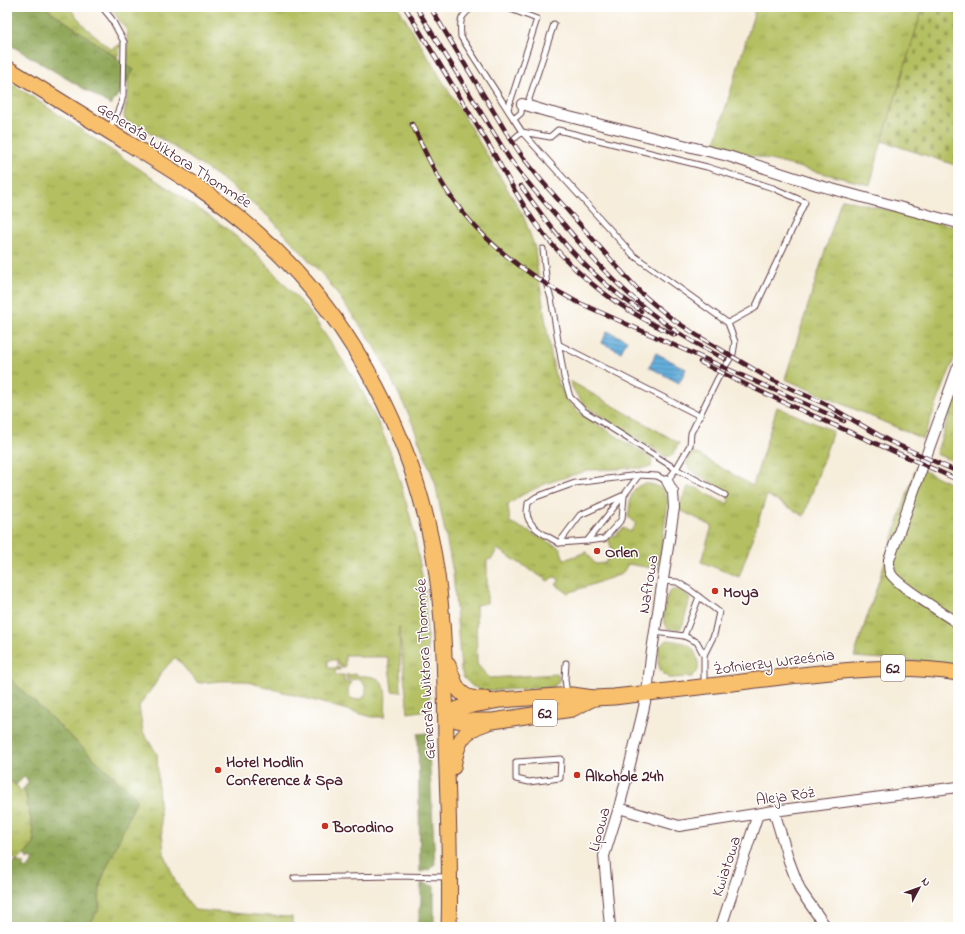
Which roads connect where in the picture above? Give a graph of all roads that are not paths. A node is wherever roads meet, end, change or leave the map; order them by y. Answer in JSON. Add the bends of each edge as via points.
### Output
{"nodes":[{"id":1,"x":102,"y":7,"type":"edge"},
{"id":2,"x":473,"y":7,"type":"edge"},
{"id":3,"x":505,"y":7,"type":"edge"},
{"id":4,"x":554,"y":24,"type":"dead end"},
{"id":5,"x":7,"y":68,"type":"edge"},
{"id":6,"x":524,"y":104,"type":"junction"},
{"id":7,"x":508,"y":110,"type":"junction"},
{"id":8,"x":514,"y":119,"type":"junction"},
{"id":9,"x":108,"y":130,"type":"junction"},
{"id":10,"x":522,"y":132,"type":"junction"},
{"id":11,"x":515,"y":138,"type":"dead end"},
{"id":12,"x":958,"y":223,"type":"edge"},
{"id":13,"x":543,"y":249,"type":"dead end"},
{"id":14,"x":728,"y":323,"type":"junction"},
{"id":15,"x":558,"y":344,"type":"junction"},
{"id":16,"x":958,"y":367,"type":"edge"},
{"id":17,"x":700,"y":416,"type":"junction"},
{"id":18,"x":676,"y":469,"type":"junction"},
{"id":19,"x":639,"y":475,"type":"junction"},
{"id":20,"x":667,"y":481,"type":"junction"},
{"id":21,"x":624,"y":495,"type":"junction"},
{"id":22,"x":725,"y":495,"type":"dead end"},
{"id":23,"x":587,"y":541,"type":"junction"},
{"id":24,"x":559,"y":543,"type":"junction"},
{"id":25,"x":663,"y":581,"type":"junction"},
{"id":26,"x":699,"y":597,"type":"junction"},
{"id":27,"x":958,"y":623,"type":"edge"},
{"id":28,"x":655,"y":632,"type":"junction"},
{"id":29,"x":684,"y":636,"type":"junction"},
{"id":30,"x":444,"y":653,"type":"junction"},
{"id":31,"x":704,"y":655,"type":"junction"},
{"id":32,"x":566,"y":663,"type":"dead end"},
{"id":33,"x":958,"y":673,"type":"edge"},
{"id":34,"x":704,"y":687,"type":"junction"},
{"id":35,"x":647,"y":693,"type":"junction"},
{"id":36,"x":567,"y":695,"type":"junction"},
{"id":37,"x":594,"y":698,"type":"junction"},
{"id":38,"x":500,"y":700,"type":"junction"},
{"id":39,"x":446,"y":717,"type":"junction"},
{"id":40,"x":493,"y":721,"type":"junction"},
{"id":41,"x":561,"y":759,"type":"joint"},
{"id":42,"x":958,"y":787,"type":"edge"},
{"id":43,"x":448,"y":792,"type":"junction"},
{"id":44,"x":619,"y":808,"type":"junction"},
{"id":45,"x":774,"y":811,"type":"junction"},
{"id":46,"x":758,"y":814,"type":"junction"},
{"id":47,"x":450,"y":877,"type":"junction"},
{"id":48,"x":294,"y":878,"type":"dead end"},
{"id":49,"x":449,"y":927,"type":"edge"},
{"id":50,"x":610,"y":927,"type":"edge"},
{"id":51,"x":721,"y":927,"type":"edge"},
{"id":52,"x":826,"y":927,"type":"edge"}],
"edges":[{"from":1,"to":9,"type":"lane","via":[[124,42],[122,104]]},
{"from":2,"to":7,"type":"lane","via":[[466,12],[460,22],[461,37]]},
{"from":3,"to":7,"type":"lane","via":[[536,19]]},
{"from":4,"to":6,"type":"lane"},
{"from":5,"to":9,"type":"main road","name":"Generała Wiktora Thommée"},
{"from":6,"to":8,"type":"lane","via":[[521,113]]},
{"from":6,"to":12,"type":"street","via":[[728,156],[817,185]]},
{"from":7,"to":8,"type":"lane"},
{"from":8,"to":10,"type":"lane"},
{"from":9,"to":30,"type":"main road","name":"Generała Wiktora Thommée","via":[[182,177],[254,230],[305,281],[346,336],[370,374],[387,409],[404,446],[417,485],[435,558]]},
{"from":10,"to":11,"type":"lane"},
{"from":10,"to":14,"type":"lane","via":[[633,255]]},
{"from":10,"to":14,"type":"lane","via":[[550,137],[558,130],[707,167],[773,188],[805,202],[756,308]]},
{"from":13,"to":15,"type":"lane"},
{"from":14,"to":17,"type":"lane","via":[[735,342],[733,354]]},
{"from":15,"to":17,"type":"lane"},
{"from":15,"to":18,"type":"lane","via":[[570,397],[584,411]]},
{"from":16,"to":27,"type":"street","via":[[889,560],[889,568],[895,580]]},
{"from":17,"to":18,"type":"lane","via":[[691,433],[690,445]]},
{"from":18,"to":20,"type":"lane"},
{"from":18,"to":22,"type":"lane"},
{"from":19,"to":20,"type":"lane","via":[[657,476]]},
{"from":19,"to":21,"type":"lane"},
{"from":19,"to":24,"type":"lane","via":[[575,483],[536,497],[528,503],[529,521],[535,528]]},
{"from":20,"to":25,"type":"street","name":"Naftowa","via":[[674,492],[674,508]]},
{"from":21,"to":23,"type":"lane"},
{"from":21,"to":23,"type":"lane","via":[[622,519],[604,539]]},
{"from":21,"to":24,"type":"lane","via":[[580,515]]},
{"from":23,"to":24,"type":"lane"},
{"from":25,"to":26,"type":"lane","via":[[677,582]]},
{"from":25,"to":28,"type":"street","name":"Naftowa"},
{"from":26,"to":29,"type":"lane"},
{"from":26,"to":31,"type":"lane","via":[[719,612],[714,635]]},
{"from":28,"to":29,"type":"lane"},
{"from":28,"to":35,"type":"street","name":"Naftowa"},
{"from":29,"to":31,"type":"lane","via":[[697,642]]},
{"from":30,"to":38,"type":"main road","via":[[461,693],[473,698]]},
{"from":30,"to":39,"type":"main road","name":"Generała Wiktora Thommée"},
{"from":31,"to":34,"type":"lane"},
{"from":32,"to":36,"type":"lane"},
{"from":33,"to":34,"type":"main road","name":"Żołnierzy Września","number":"62","via":[[906,668],[866,668]]},
{"from":34,"to":35,"type":"main road","name":"Żołnierzy Września","number":"62"},
{"from":35,"to":37,"type":"main road","name":"Żołnierzy Września","number":"62"},
{"from":35,"to":44,"type":"street","name":"Lipowa"},
{"from":36,"to":37,"type":"main road","name":"Żołnierzy Września","number":"62"},
{"from":36,"to":38,"type":"main road","name":"Żołnierzy Września","number":"62"},
{"from":37,"to":40,"type":"main road","name":"Żołnierzy Września","number":"62","via":[[572,709]]},
{"from":38,"to":39,"type":"main road","name":"Żołnierzy Września","number":"62","via":[[463,707]]},
{"from":39,"to":40,"type":"main road","name":"Żołnierzy Września","via":[[461,721]]},
{"from":39,"to":43,"type":"main road","name":"Generała Wiktora Thommée","number":"62"},
{"from":40,"to":43,"type":"main road","number":"62","via":[[471,729],[462,740],[456,753]]},
{"from":41,"to":41,"type":"lane","via":[[516,762],[516,779],[529,782],[560,778]]},
{"from":42,"to":45,"type":"street","name":"Aleja Róż"},
{"from":43,"to":47,"type":"main road","name":"Generała Wiktora Thommée","number":"62"},
{"from":44,"to":46,"type":"street","name":"Aleja Róż","via":[[679,826]]},
{"from":44,"to":50,"type":"street","name":"Lipowa","via":[[604,856]]},
{"from":45,"to":46,"type":"street","name":"Aleja Róż"},
{"from":45,"to":52,"type":"street","via":[[800,890]]},
{"from":46,"to":51,"type":"street","name":"Kwiatowa"},
{"from":47,"to":48,"type":"lane"},
{"from":47,"to":49,"type":"main road","name":"Generała Wiktora Thommée","number":"62"}]}
